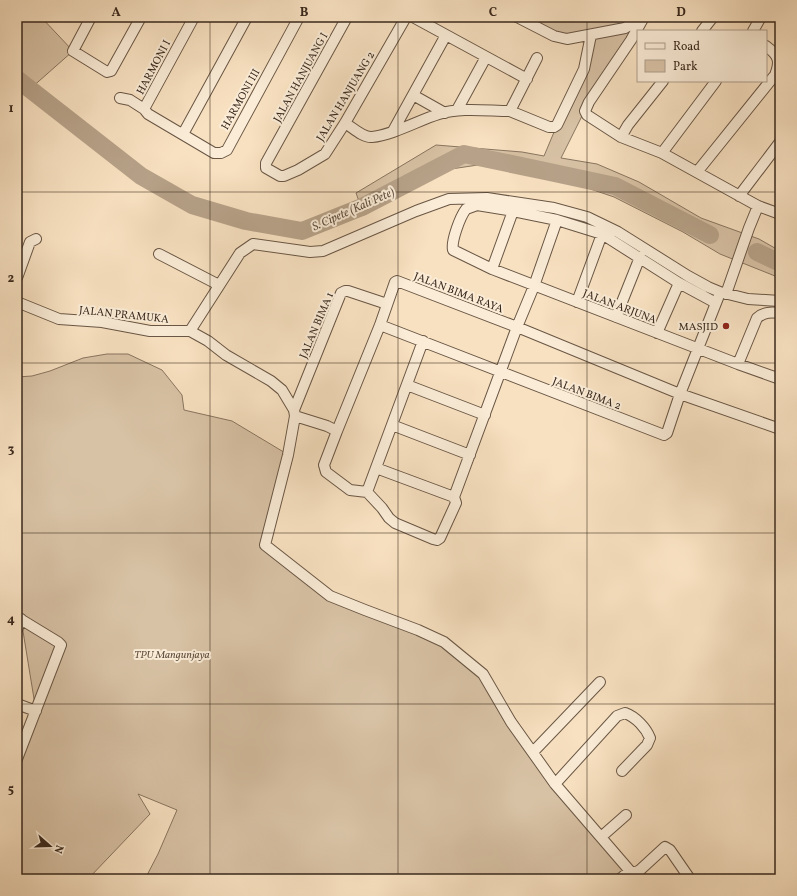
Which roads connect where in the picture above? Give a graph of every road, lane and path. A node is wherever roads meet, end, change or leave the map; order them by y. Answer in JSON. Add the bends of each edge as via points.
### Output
{"nodes":[{"id":1,"x":92,"y":17,"type":"edge"},
{"id":2,"x":141,"y":17,"type":"edge"},
{"id":3,"x":194,"y":17,"type":"edge"},
{"id":4,"x":247,"y":17,"type":"edge"},
{"id":5,"x":299,"y":17,"type":"edge"},
{"id":6,"x":348,"y":17,"type":"edge"},
{"id":7,"x":406,"y":17,"type":"edge"},
{"id":8,"x":413,"y":17,"type":"edge"},
{"id":9,"x":517,"y":17,"type":"edge"},
{"id":10,"x":643,"y":17,"type":"edge"},
{"id":11,"x":713,"y":17,"type":"edge"},
{"id":12,"x":761,"y":17,"type":"edge"},
{"id":13,"x":703,"y":30,"type":"edge"},
{"id":14,"x":754,"y":30,"type":"edge"},
{"id":15,"x":446,"y":35,"type":"junction"},
{"id":16,"x":591,"y":35,"type":"junction"},
{"id":17,"x":767,"y":47,"type":"edge"},
{"id":18,"x":486,"y":57,"type":"junction"},
{"id":19,"x":537,"y":58,"type":"dead end"},
{"id":20,"x":777,"y":77,"type":"edge"},
{"id":21,"x":527,"y":79,"type":"junction"},
{"id":22,"x":662,"y":82,"type":"edge"},
{"id":23,"x":715,"y":82,"type":"edge"},
{"id":24,"x":413,"y":95,"type":"junction"},
{"id":25,"x":120,"y":98,"type":"dead end"},
{"id":26,"x":144,"y":109,"type":"junction"},
{"id":27,"x":457,"y":110,"type":"junction"},
{"id":28,"x":510,"y":111,"type":"junction"},
{"id":29,"x":445,"y":113,"type":"junction"},
{"id":30,"x":345,"y":123,"type":"junction"},
{"id":31,"x":393,"y":132,"type":"junction"},
{"id":32,"x":183,"y":134,"type":"junction"},
{"id":33,"x":621,"y":137,"type":"junction"},
{"id":34,"x":780,"y":142,"type":"edge"},
{"id":35,"x":273,"y":150,"type":"joint"},
{"id":36,"x":662,"y":152,"type":"junction"},
{"id":37,"x":697,"y":172,"type":"junction"},
{"id":38,"x":739,"y":196,"type":"junction"},
{"id":39,"x":758,"y":206,"type":"junction"},
{"id":40,"x":513,"y":210,"type":"junction"},
{"id":41,"x":780,"y":214,"type":"edge"},
{"id":42,"x":557,"y":220,"type":"junction"},
{"id":43,"x":602,"y":234,"type":"junction"},
{"id":44,"x":36,"y":239,"type":"dead end"},
{"id":45,"x":159,"y":254,"type":"dead end"},
{"id":46,"x":640,"y":257,"type":"junction"},
{"id":47,"x":492,"y":269,"type":"junction"},
{"id":48,"x":17,"y":278,"type":"edge"},
{"id":49,"x":679,"y":283,"type":"junction"},
{"id":50,"x":219,"y":285,"type":"junction"},
{"id":51,"x":534,"y":286,"type":"junction"},
{"id":52,"x":723,"y":293,"type":"junction"},
{"id":53,"x":780,"y":301,"type":"edge"},
{"id":54,"x":17,"y":302,"type":"edge"},
{"id":55,"x":577,"y":302,"type":"junction"},
{"id":56,"x":716,"y":303,"type":"junction"},
{"id":57,"x":387,"y":304,"type":"junction"},
{"id":58,"x":780,"y":313,"type":"edge"},
{"id":59,"x":616,"y":317,"type":"junction"},
{"id":60,"x":380,"y":324,"type":"junction"},
{"id":61,"x":517,"y":327,"type":"junction"},
{"id":62,"x":190,"y":331,"type":"junction"},
{"id":63,"x":657,"y":333,"type":"junction"},
{"id":64,"x":423,"y":341,"type":"junction"},
{"id":65,"x":698,"y":349,"type":"junction"},
{"id":66,"x":738,"y":364,"type":"junction"},
{"id":67,"x":501,"y":372,"type":"junction"},
{"id":68,"x":780,"y":379,"type":"edge"},
{"id":69,"x":407,"y":385,"type":"junction"},
{"id":70,"x":680,"y":394,"type":"junction"},
{"id":71,"x":294,"y":413,"type":"junction"},
{"id":72,"x":485,"y":415,"type":"junction"},
{"id":73,"x":392,"y":425,"type":"junction"},
{"id":74,"x":780,"y":429,"type":"edge"},
{"id":75,"x":337,"y":430,"type":"junction"},
{"id":76,"x":470,"y":455,"type":"junction"},
{"id":77,"x":376,"y":468,"type":"junction"},
{"id":78,"x":367,"y":492,"type":"junction"},
{"id":79,"x":454,"y":497,"type":"junction"},
{"id":80,"x":19,"y":618,"type":"edge"},
{"id":81,"x":17,"y":630,"type":"edge"},
{"id":82,"x":600,"y":682,"type":"dead end"},
{"id":83,"x":17,"y":704,"type":"edge"},
{"id":84,"x":36,"y":711,"type":"junction"},
{"id":85,"x":533,"y":752,"type":"junction"},
{"id":86,"x":17,"y":759,"type":"edge"},
{"id":87,"x":622,"y":771,"type":"dead end"},
{"id":88,"x":555,"y":784,"type":"junction"},
{"id":89,"x":626,"y":815,"type":"dead end"},
{"id":90,"x":601,"y":838,"type":"junction"},
{"id":91,"x":630,"y":871,"type":"junction"},
{"id":92,"x":620,"y":879,"type":"edge"},
{"id":93,"x":690,"y":879,"type":"edge"}],
"edges":[{"from":1,"to":2,"type":"street","via":[[73,51],[107,72],[111,71]]},
{"from":3,"to":26,"type":"street","name":"HARMONI I"},
{"from":4,"to":32,"type":"street"},
{"from":5,"to":32,"type":"street","name":"HARMONI III","via":[[226,150],[214,153]]},
{"from":6,"to":35,"type":"street","name":"JALAN HANJUANG I"},
{"from":7,"to":30,"type":"street","name":"JALAN HANJUANG 2"},
{"from":8,"to":15,"type":"street"},
{"from":9,"to":16,"type":"street","via":[[554,36],[567,39]]},
{"from":10,"to":16,"type":"street","via":[[626,28]]},
{"from":10,"to":33,"type":"street","via":[[585,111],[587,116]]},
{"from":11,"to":13,"type":"street"},
{"from":12,"to":14,"type":"street"},
{"from":15,"to":18,"type":"street"},
{"from":15,"to":24,"type":"street"},
{"from":16,"to":28,"type":"street","via":[[584,69],[554,127]]},
{"from":17,"to":20,"type":"street","via":[[777,57]]},
{"from":18,"to":21,"type":"street"},
{"from":18,"to":27,"type":"street"},
{"from":19,"to":21,"type":"street"},
{"from":20,"to":37,"type":"street"},
{"from":21,"to":28,"type":"street"},
{"from":22,"to":33,"type":"street"},
{"from":23,"to":36,"type":"street"},
{"from":24,"to":29,"type":"street"},
{"from":24,"to":31,"type":"street"},
{"from":25,"to":26,"type":"street","via":[[130,100]]},
{"from":26,"to":32,"type":"street","name":"HARMONI I","via":[[148,114]]},
{"from":27,"to":28,"type":"street"},
{"from":27,"to":29,"type":"street"},
{"from":29,"to":31,"type":"street"},
{"from":30,"to":31,"type":"street","via":[[369,137]]},
{"from":30,"to":35,"type":"street","name":"JALAN HANJUANG 2","via":[[325,154],[284,176],[266,168]]},
{"from":33,"to":36,"type":"street"},
{"from":34,"to":38,"type":"street"},
{"from":36,"to":37,"type":"street"},
{"from":37,"to":38,"type":"street"},
{"from":38,"to":39,"type":"street"},
{"from":39,"to":41,"type":"street"},
{"from":39,"to":52,"type":"street","via":[[736,267]]},
{"from":40,"to":42,"type":"street"},
{"from":40,"to":47,"type":"street"},
{"from":40,"to":47,"type":"street","name":"JALAN ARJUNA","via":[[477,205],[464,212],[456,232],[453,250]]},
{"from":42,"to":43,"type":"street"},
{"from":42,"to":51,"type":"street"},
{"from":43,"to":46,"type":"street"},
{"from":43,"to":55,"type":"street"},
{"from":44,"to":48,"type":"street","via":[[30,242]]},
{"from":45,"to":50,"type":"street"},
{"from":46,"to":49,"type":"street"},
{"from":46,"to":59,"type":"street"},
{"from":47,"to":51,"type":"street","name":"JALAN ARJUNA"},
{"from":49,"to":56,"type":"street"},
{"from":49,"to":63,"type":"street"},
{"from":50,"to":52,"type":"street","via":[[240,253],[253,244],[310,252],[323,251],[448,199],[487,198],[554,208],[587,217],[618,232],[688,276]]},
{"from":50,"to":62,"type":"street"},
{"from":51,"to":55,"type":"street","name":"JALAN ARJUNA"},
{"from":51,"to":61,"type":"street"},
{"from":52,"to":53,"type":"street"},
{"from":52,"to":56,"type":"street"},
{"from":54,"to":62,"type":"street","name":"JALAN PRAMUKA","via":[[59,319],[102,322],[150,331]]},
{"from":55,"to":59,"type":"street","name":"JALAN ARJUNA"},
{"from":56,"to":65,"type":"street"},
{"from":57,"to":60,"type":"street","name":"JALAN BIMA RAYA"},
{"from":57,"to":61,"type":"street","name":"JALAN BIMA RAYA","via":[[397,281]]},
{"from":57,"to":71,"type":"street","name":"JALAN BIMA 1","via":[[348,291],[341,293]]},
{"from":58,"to":66,"type":"street","via":[[770,312],[757,318]]},
{"from":59,"to":63,"type":"street","name":"JALAN ARJUNA"},
{"from":60,"to":64,"type":"street","name":"JALAN BIMA 2"},
{"from":60,"to":75,"type":"street","name":"JALAN BIMA RAYA"},
{"from":61,"to":67,"type":"street"},
{"from":61,"to":70,"type":"street","name":"JALAN BIMA RAYA"},
{"from":62,"to":71,"type":"street","name":"JALAN PRAMUKA","via":[[271,381],[282,390]]},
{"from":63,"to":65,"type":"street","name":"JALAN ARJUNA"},
{"from":64,"to":67,"type":"street","name":"JALAN BIMA 2"},
{"from":64,"to":69,"type":"street"},
{"from":65,"to":66,"type":"street","name":"JALAN ARJUNA"},
{"from":65,"to":70,"type":"street"},
{"from":66,"to":68,"type":"street","name":"JALAN ARJUNA"},
{"from":67,"to":70,"type":"street","name":"JALAN BIMA 2","via":[[664,435],[667,433]]},
{"from":67,"to":72,"type":"street"},
{"from":69,"to":72,"type":"street"},
{"from":69,"to":73,"type":"street"},
{"from":70,"to":74,"type":"street","name":"JALAN BIMA RAYA"},
{"from":71,"to":75,"type":"street"},
{"from":71,"to":85,"type":"street","via":[[288,455],[265,545],[330,596],[444,642],[483,674],[511,722]]},
{"from":72,"to":76,"type":"street"},
{"from":73,"to":76,"type":"street"},
{"from":73,"to":77,"type":"street"},
{"from":75,"to":78,"type":"street","name":"JALAN BIMA RAYA","via":[[324,465],[326,472],[350,490]]},
{"from":76,"to":79,"type":"street"},
{"from":77,"to":78,"type":"street"},
{"from":77,"to":79,"type":"street"},
{"from":78,"to":79,"type":"street","via":[[395,523],[437,540],[456,502]]},
{"from":80,"to":81,"type":"street"},
{"from":80,"to":84,"type":"street","via":[[61,645]]},
{"from":82,"to":85,"type":"street"},
{"from":83,"to":84,"type":"street"},
{"from":84,"to":86,"type":"street"},
{"from":85,"to":88,"type":"street"},
{"from":87,"to":88,"type":"street","via":[[647,745],[650,738],[641,725],[625,713],[617,716]]},
{"from":88,"to":90,"type":"street"},
{"from":89,"to":90,"type":"street"},
{"from":90,"to":91,"type":"street"},
{"from":91,"to":92,"type":"street"},
{"from":91,"to":93,"type":"street","via":[[634,873],[640,870],[665,847],[670,850]]}]}
